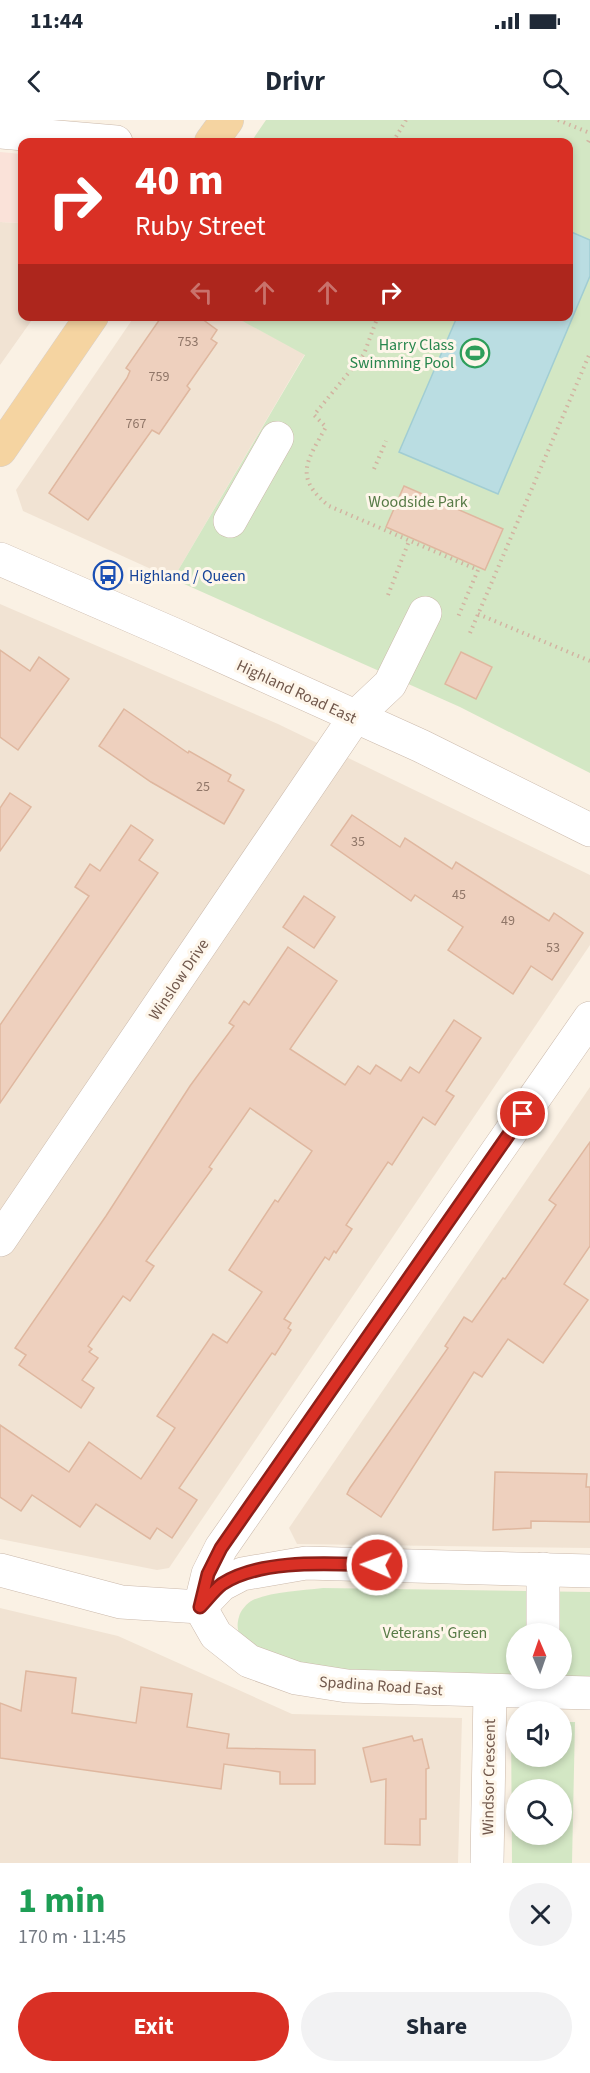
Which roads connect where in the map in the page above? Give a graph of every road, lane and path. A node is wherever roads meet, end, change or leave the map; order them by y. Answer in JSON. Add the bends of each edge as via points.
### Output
{"nodes":[{"id":1,"x":227,"y":120,"type":"edge"},
{"id":2,"x":406,"y":120,"type":"edge"},
{"id":3,"x":558,"y":120,"type":"edge"},
{"id":4,"x":0,"y":132,"type":"edge"},
{"id":5,"x":70,"y":138,"type":"edge"},
{"id":6,"x":215,"y":138,"type":"edge"},
{"id":7,"x":395,"y":138,"type":"edge"},
{"id":8,"x":589,"y":138,"type":"edge"},
{"id":9,"x":89,"y":321,"type":"edge"},
{"id":10,"x":376,"y":321,"type":"edge"},
{"id":11,"x":590,"y":353,"type":"edge"},
{"id":12,"x":277,"y":438,"type":"dead end"},
{"id":13,"x":386,"y":441,"type":"dead end"},
{"id":14,"x":0,"y":450,"type":"edge"},
{"id":15,"x":374,"y":469,"type":"dead end"},
{"id":16,"x":230,"y":521,"type":"dead end"},
{"id":17,"x":409,"y":541,"type":"junction"},
{"id":18,"x":0,"y":559,"type":"edge"},
{"id":19,"x":388,"y":595,"type":"dead end"},
{"id":20,"x":425,"y":613,"type":"dead end"},
{"id":21,"x":478,"y":614,"type":"junction"},
{"id":22,"x":454,"y":626,"type":"dead end"},
{"id":23,"x":470,"y":633,"type":"dead end"},
{"id":24,"x":590,"y":661,"type":"edge"},
{"id":25,"x":356,"y":717,"type":"junction"},
{"id":26,"x":590,"y":830,"type":"edge"},
{"id":27,"x":590,"y":1018,"type":"edge"},
{"id":28,"x":0,"y":1240,"type":"edge"},
{"id":29,"x":543,"y":1569,"type":"junction"},
{"id":30,"x":0,"y":1570,"type":"edge"},
{"id":31,"x":590,"y":1571,"type":"edge"},
{"id":32,"x":200,"y":1607,"type":"junction"},
{"id":33,"x":543,"y":1623,"type":"edge"},
{"id":34,"x":507,"y":1689,"type":"edge"},
{"id":35,"x":566,"y":1689,"type":"edge"},
{"id":36,"x":490,"y":1691,"type":"junction"},
{"id":37,"x":590,"y":1693,"type":"edge"},
{"id":38,"x":487,"y":1863,"type":"edge"}],
"edges":[{"from":1,"to":6,"type":"main road"},
{"from":2,"to":7,"type":"path"},
{"from":3,"to":8,"type":"path"},
{"from":4,"to":5,"type":"street"},
{"from":9,"to":14,"type":"main road"},
{"from":10,"to":17,"type":"path","via":[[364,354],[314,415],[326,427],[306,465],[307,477],[312,493],[329,506]]},
{"from":11,"to":21,"type":"path"},
{"from":12,"to":16,"type":"street"},
{"from":13,"to":15,"type":"path"},
{"from":17,"to":19,"type":"path"},
{"from":17,"to":22,"type":"path","via":[[478,570]]},
{"from":18,"to":25,"type":"street","name":"Highland Road East"},
{"from":20,"to":25,"type":"street","name":"Winslow Drive","via":[[390,684]]},
{"from":21,"to":23,"type":"path"},
{"from":21,"to":24,"type":"path"},
{"from":25,"to":26,"type":"street","name":"Highland Road East"},
{"from":25,"to":28,"type":"street","name":"Winslow Drive"},
{"from":27,"to":32,"type":"street","via":[[221,1548],[208,1574]]},
{"from":29,"to":31,"type":"street"},
{"from":29,"to":32,"type":"street","via":[[306,1563],[242,1574],[221,1585]]},
{"from":29,"to":33,"type":"street"},
{"from":30,"to":32,"type":"street","via":[[121,1602]]},
{"from":32,"to":36,"type":"street","name":"Spadina Road East","via":[[216,1635],[249,1661],[296,1678],[347,1686]]},
{"from":34,"to":36,"type":"street","name":"Spadina Road East"},
{"from":35,"to":37,"type":"street","name":"Spadina Road East"},
{"from":36,"to":38,"type":"street","name":"Windsor Crescent"}]}
